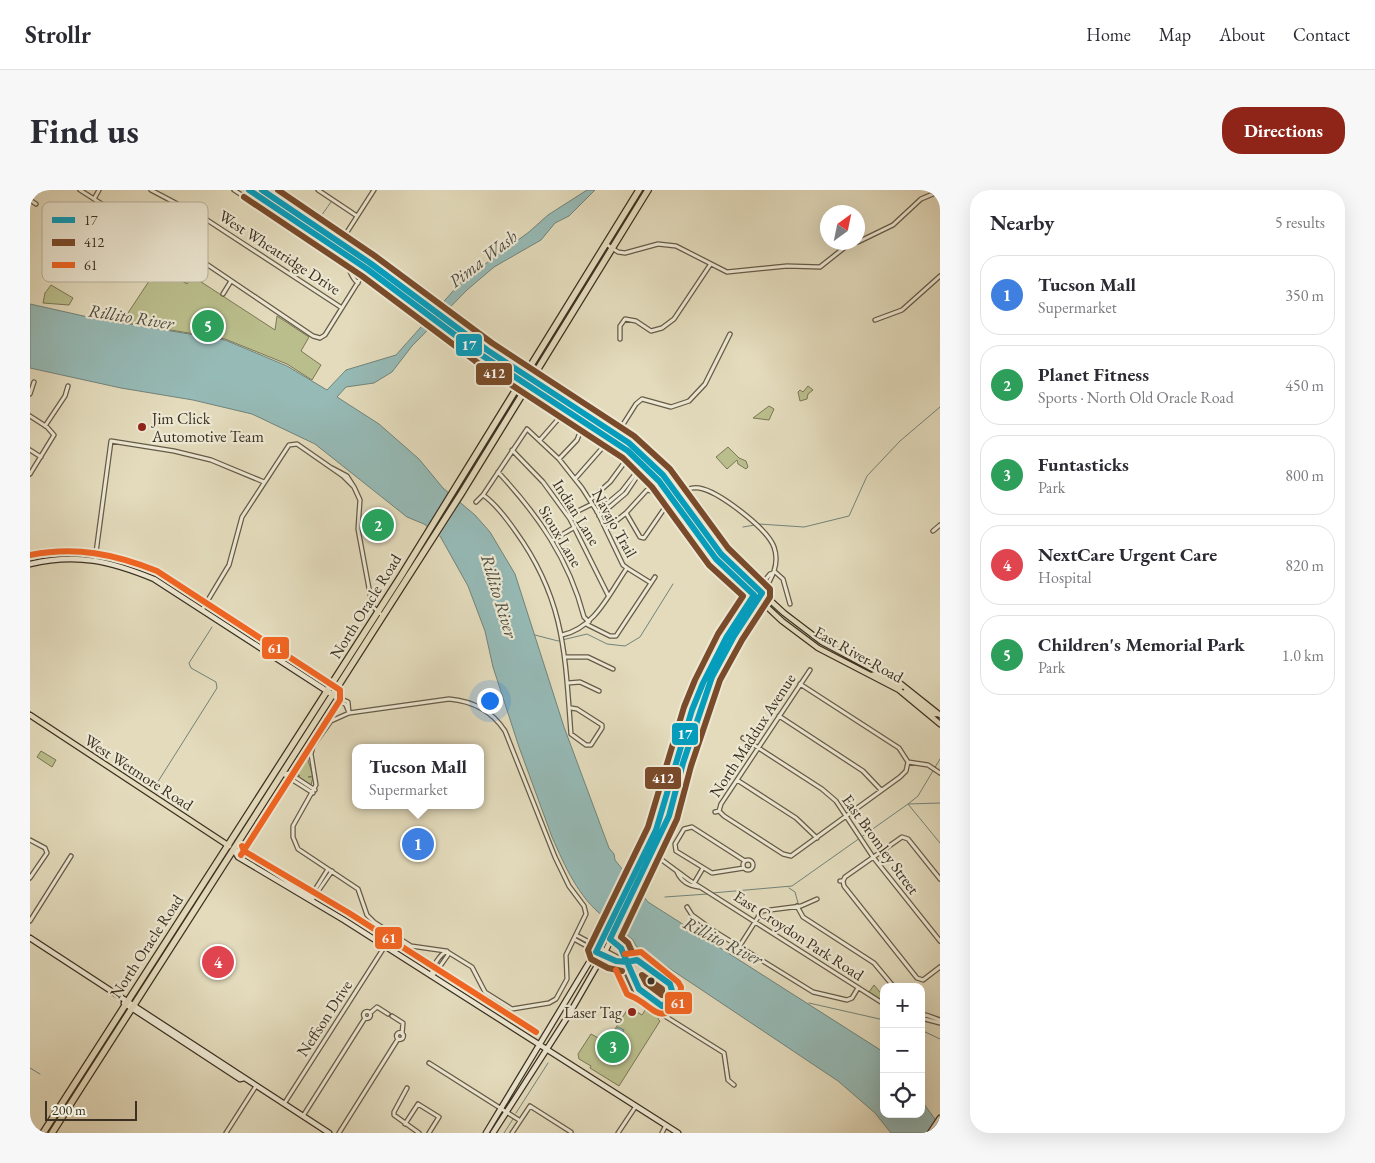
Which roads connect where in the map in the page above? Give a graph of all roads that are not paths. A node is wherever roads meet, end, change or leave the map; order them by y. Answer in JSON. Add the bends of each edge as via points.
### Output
{"nodes":[{"id":1,"x":80,"y":190,"type":"edge"},
{"id":2,"x":99,"y":190,"type":"edge"},
{"id":3,"x":151,"y":190,"type":"edge"},
{"id":4,"x":234,"y":190,"type":"edge"},
{"id":5,"x":249,"y":190,"type":"edge"},
{"id":6,"x":262,"y":190,"type":"edge"},
{"id":7,"x":318,"y":190,"type":"edge"},
{"id":8,"x":374,"y":190,"type":"edge"},
{"id":9,"x":639,"y":190,"type":"edge"},
{"id":10,"x":648,"y":190,"type":"edge"},
{"id":11,"x":940,"y":191,"type":"edge"},
{"id":12,"x":94,"y":199,"type":"junction"},
{"id":13,"x":30,"y":200,"type":"edge"},
{"id":14,"x":99,"y":202,"type":"edge"},
{"id":15,"x":174,"y":202,"type":"edge"},
{"id":16,"x":36,"y":204,"type":"dead end"},
{"id":17,"x":357,"y":216,"type":"junction"},
{"id":18,"x":208,"y":221,"type":"edge"},
{"id":19,"x":865,"y":238,"type":"edge"},
{"id":20,"x":340,"y":243,"type":"junction"},
{"id":21,"x":606,"y":244,"type":"junction"},
{"id":22,"x":613,"y":248,"type":"junction"},
{"id":23,"x":841,"y":250,"type":"edge"},
{"id":24,"x":370,"y":263,"type":"junction"},
{"id":25,"x":208,"y":265,"type":"edge"},
{"id":26,"x":710,"y":265,"type":"junction"},
{"id":27,"x":367,"y":269,"type":"junction"},
{"id":28,"x":940,"y":276,"type":"edge"},
{"id":29,"x":232,"y":281,"type":"junction"},
{"id":30,"x":358,"y":283,"type":"junction"},
{"id":31,"x":223,"y":294,"type":"dead end"},
{"id":32,"x":342,"y":308,"type":"junction"},
{"id":33,"x":876,"y":320,"type":"dead end"},
{"id":34,"x":730,"y":334,"type":"dead end"},
{"id":35,"x":620,"y":339,"type":"dead end"},
{"id":36,"x":525,"y":374,"type":"junction"},
{"id":37,"x":533,"y":380,"type":"junction"},
{"id":38,"x":34,"y":382,"type":"dead end"},
{"id":39,"x":520,"y":382,"type":"junction"},
{"id":40,"x":68,"y":386,"type":"dead end"},
{"id":41,"x":528,"y":387,"type":"junction"},
{"id":42,"x":30,"y":394,"type":"edge"},
{"id":43,"x":30,"y":416,"type":"edge"},
{"id":44,"x":45,"y":426,"type":"junction"},
{"id":45,"x":617,"y":434,"type":"junction"},
{"id":46,"x":540,"y":440,"type":"junction"},
{"id":47,"x":30,"y":450,"type":"edge"},
{"id":48,"x":512,"y":450,"type":"junction"},
{"id":49,"x":41,"y":457,"type":"junction"},
{"id":50,"x":559,"y":459,"type":"junction"},
{"id":51,"x":649,"y":460,"type":"junction"},
{"id":52,"x":644,"y":465,"type":"junction"},
{"id":53,"x":467,"y":469,"type":"junction"},
{"id":54,"x":498,"y":472,"type":"junction"},
{"id":55,"x":30,"y":474,"type":"edge"},
{"id":56,"x":575,"y":479,"type":"junction"},
{"id":57,"x":264,"y":482,"type":"junction"},
{"id":58,"x":483,"y":495,"type":"junction"},
{"id":59,"x":678,"y":495,"type":"junction"},
{"id":60,"x":460,"y":496,"type":"junction"},
{"id":61,"x":476,"y":502,"type":"dead end"},
{"id":62,"x":591,"y":502,"type":"junction"},
{"id":63,"x":626,"y":513,"type":"junction"},
{"id":64,"x":598,"y":514,"type":"junction"},
{"id":65,"x":568,"y":516,"type":"junction"},
{"id":66,"x":940,"y":525,"type":"edge"},
{"id":67,"x":575,"y":527,"type":"junction"},
{"id":68,"x":606,"y":529,"type":"junction"},
{"id":69,"x":934,"y":531,"type":"dead end"},
{"id":70,"x":553,"y":540,"type":"junction"},
{"id":71,"x":420,"y":544,"type":"junction"},
{"id":72,"x":95,"y":560,"type":"junction"},
{"id":73,"x":30,"y":564,"type":"edge"},
{"id":74,"x":627,"y":568,"type":"junction"},
{"id":75,"x":774,"y":572,"type":"junction"},
{"id":76,"x":655,"y":577,"type":"dead end"},
{"id":77,"x":406,"y":581,"type":"junction"},
{"id":78,"x":651,"y":583,"type":"junction"},
{"id":79,"x":758,"y":589,"type":"junction"},
{"id":80,"x":762,"y":593,"type":"junction"},
{"id":81,"x":608,"y":595,"type":"junction"},
{"id":82,"x":756,"y":597,"type":"junction"},
{"id":83,"x":790,"y":604,"type":"dead end"},
{"id":84,"x":201,"y":610,"type":"junction"},
{"id":85,"x":377,"y":611,"type":"junction"},
{"id":86,"x":383,"y":616,"type":"junction"},
{"id":87,"x":588,"y":623,"type":"junction"},
{"id":88,"x":562,"y":636,"type":"junction"},
{"id":89,"x":566,"y":657,"type":"junction"},
{"id":90,"x":613,"y":669,"type":"dead end"},
{"id":91,"x":810,"y":670,"type":"dead end"},
{"id":92,"x":872,"y":675,"type":"junction"},
{"id":93,"x":568,"y":683,"type":"junction"},
{"id":94,"x":800,"y":684,"type":"junction"},
{"id":95,"x":899,"y":690,"type":"junction"},
{"id":96,"x":910,"y":690,"type":"junction"},
{"id":97,"x":600,"y":691,"type":"dead end"},
{"id":98,"x":330,"y":693,"type":"junction"},
{"id":99,"x":571,"y":708,"type":"junction"},
{"id":100,"x":349,"y":713,"type":"junction"},
{"id":101,"x":940,"y":714,"type":"edge"},
{"id":102,"x":30,"y":716,"type":"edge"},
{"id":103,"x":779,"y":716,"type":"junction"},
{"id":104,"x":940,"y":724,"type":"edge"},
{"id":105,"x":743,"y":738,"type":"dead end"},
{"id":106,"x":758,"y":748,"type":"junction"},
{"id":107,"x":908,"y":762,"type":"junction"},
{"id":108,"x":283,"y":774,"type":"junction"},
{"id":109,"x":940,"y":774,"type":"edge"},
{"id":110,"x":737,"y":780,"type":"junction"},
{"id":111,"x":882,"y":790,"type":"junction"},
{"id":112,"x":314,"y":792,"type":"junction"},
{"id":113,"x":847,"y":816,"type":"junction"},
{"id":114,"x":817,"y":838,"type":"junction"},
{"id":115,"x":30,"y":840,"type":"edge"},
{"id":116,"x":228,"y":846,"type":"junction"},
{"id":117,"x":647,"y":849,"type":"junction"},
{"id":118,"x":234,"y":850,"type":"junction"},
{"id":119,"x":652,"y":854,"type":"junction"},
{"id":120,"x":71,"y":856,"type":"dead end"},
{"id":121,"x":873,"y":857,"type":"junction"},
{"id":122,"x":745,"y":861,"type":"junction"},
{"id":123,"x":703,"y":868,"type":"junction"},
{"id":124,"x":744,"y":868,"type":"junction"},
{"id":125,"x":328,"y":869,"type":"junction"},
{"id":126,"x":332,"y":872,"type":"junction"},
{"id":127,"x":30,"y":878,"type":"edge"},
{"id":128,"x":940,"y":879,"type":"edge"},
{"id":129,"x":693,"y":885,"type":"junction"},
{"id":130,"x":200,"y":889,"type":"junction"},
{"id":131,"x":817,"y":899,"type":"dead end"},
{"id":132,"x":312,"y":900,"type":"junction"},
{"id":133,"x":798,"y":906,"type":"junction"},
{"id":134,"x":688,"y":907,"type":"dead end"},
{"id":135,"x":30,"y":921,"type":"edge"},
{"id":136,"x":755,"y":921,"type":"junction"},
{"id":137,"x":176,"y":927,"type":"junction"},
{"id":138,"x":183,"y":931,"type":"junction"},
{"id":139,"x":576,"y":935,"type":"junction"},
{"id":140,"x":30,"y":938,"type":"edge"},
{"id":141,"x":574,"y":939,"type":"junction"},
{"id":142,"x":940,"y":941,"type":"edge"},
{"id":143,"x":385,"y":946,"type":"junction"},
{"id":144,"x":599,"y":946,"type":"junction"},
{"id":145,"x":739,"y":947,"type":"junction"},
{"id":146,"x":606,"y":950,"type":"junction"},
{"id":147,"x":447,"y":951,"type":"junction"},
{"id":148,"x":596,"y":952,"type":"junction"},
{"id":149,"x":603,"y":956,"type":"junction"},
{"id":150,"x":160,"y":967,"type":"junction"},
{"id":151,"x":940,"y":967,"type":"edge"},
{"id":152,"x":431,"y":976,"type":"junction"},
{"id":153,"x":891,"y":983,"type":"edge"},
{"id":154,"x":858,"y":988,"type":"junction"},
{"id":155,"x":640,"y":1000,"type":"junction"},
{"id":156,"x":125,"y":1002,"type":"junction"},
{"id":157,"x":880,"y":1002,"type":"edge"},
{"id":158,"x":133,"y":1007,"type":"junction"},
{"id":159,"x":925,"y":1019,"type":"edge"},
{"id":160,"x":940,"y":1022,"type":"edge"},
{"id":161,"x":194,"y":1044,"type":"junction"},
{"id":162,"x":539,"y":1044,"type":"junction"},
{"id":163,"x":188,"y":1046,"type":"junction"},
{"id":164,"x":547,"y":1049,"type":"junction"},
{"id":165,"x":94,"y":1053,"type":"junction"},
{"id":166,"x":430,"y":1063,"type":"dead end"},
{"id":167,"x":227,"y":1065,"type":"junction"},
{"id":168,"x":221,"y":1067,"type":"junction"},
{"id":169,"x":78,"y":1078,"type":"junction"},
{"id":170,"x":244,"y":1078,"type":"junction"},
{"id":171,"x":84,"y":1082,"type":"junction"},
{"id":172,"x":734,"y":1085,"type":"dead end"},
{"id":173,"x":256,"y":1086,"type":"junction"},
{"id":174,"x":407,"y":1088,"type":"dead end"},
{"id":175,"x":284,"y":1104,"type":"junction"},
{"id":176,"x":636,"y":1106,"type":"junction"},
{"id":177,"x":69,"y":1107,"type":"junction"},
{"id":178,"x":500,"y":1108,"type":"junction"},
{"id":179,"x":506,"y":1112,"type":"junction"},
{"id":180,"x":303,"y":1116,"type":"junction"},
{"id":181,"x":940,"y":1118,"type":"edge"},
{"id":182,"x":519,"y":1120,"type":"junction"},
{"id":183,"x":405,"y":1124,"type":"junction"},
{"id":184,"x":666,"y":1125,"type":"junction"},
{"id":185,"x":571,"y":1132,"type":"dead end"},
{"id":186,"x":43,"y":1133,"type":"edge"},
{"id":187,"x":52,"y":1133,"type":"edge"},
{"id":188,"x":226,"y":1133,"type":"edge"},
{"id":189,"x":329,"y":1133,"type":"edge"},
{"id":190,"x":339,"y":1133,"type":"edge"},
{"id":191,"x":419,"y":1133,"type":"edge"},
{"id":192,"x":429,"y":1133,"type":"edge"},
{"id":193,"x":486,"y":1133,"type":"edge"},
{"id":194,"x":493,"y":1133,"type":"edge"},
{"id":195,"x":512,"y":1133,"type":"edge"},
{"id":196,"x":618,"y":1133,"type":"edge"},
{"id":197,"x":662,"y":1133,"type":"edge"},
{"id":198,"x":678,"y":1133,"type":"edge"},
{"id":199,"x":930,"y":1133,"type":"edge"}],
"edges":[{"from":1,"to":12,"type":"street"},
{"from":2,"to":12,"type":"street"},
{"from":3,"to":15,"type":"street","name":"West Wheatridge Drive"},
{"from":4,"to":30,"type":"street","via":[[345,263],[352,279]]},
{"from":5,"to":27,"type":"main road","name":"East River Road"},
{"from":6,"to":20,"type":"main road","name":"East River Road"},
{"from":7,"to":17,"type":"street"},
{"from":8,"to":17,"type":"street"},
{"from":9,"to":21,"type":"highway","name":"North Oracle Road"},
{"from":10,"to":22,"type":"highway","name":"North Oracle Road"},
{"from":11,"to":19,"type":"street","via":[[921,198],[893,226]]},
{"from":12,"to":14,"type":"street"},
{"from":13,"to":16,"type":"street"},
{"from":17,"to":20,"type":"street"},
{"from":18,"to":32,"type":"street","name":"West Wheatridge Drive"},
{"from":20,"to":24,"type":"main road","name":"East River Road"},
{"from":21,"to":22,"type":"street"},
{"from":21,"to":36,"type":"highway","name":"North Oracle Road"},
{"from":22,"to":26,"type":"street","via":[[625,253],[658,244],[672,245]]},
{"from":22,"to":37,"type":"highway","name":"North Oracle Road"},
{"from":23,"to":26,"type":"street","via":[[820,267],[787,266],[727,272]]},
{"from":24,"to":27,"type":"street"},
{"from":24,"to":36,"type":"main road","name":"East River Road"},
{"from":25,"to":29,"type":"street"},
{"from":26,"to":35,"type":"street","via":[[668,324],[651,331],[636,321],[625,319],[620,326]]},
{"from":27,"to":30,"type":"street"},
{"from":27,"to":39,"type":"main road","name":"East River Road"},
{"from":28,"to":33,"type":"street","via":[[902,310]]},
{"from":29,"to":31,"type":"street"},
{"from":29,"to":32,"type":"street","via":[[320,340]]},
{"from":30,"to":32,"type":"street"},
{"from":34,"to":45,"type":"street","via":[[705,384],[689,402],[671,407],[642,399]]},
{"from":36,"to":37,"type":"main road","name":"East River Road"},
{"from":36,"to":39,"type":"highway","name":"North Oracle Road"},
{"from":37,"to":41,"type":"highway","name":"North Oracle Road"},
{"from":37,"to":45,"type":"main road","name":"East River Road"},
{"from":38,"to":42,"type":"street"},
{"from":39,"to":41,"type":"main road","name":"East River Road"},
{"from":39,"to":53,"type":"highway","name":"North Oracle Road"},
{"from":40,"to":44,"type":"street"},
{"from":41,"to":52,"type":"main road","name":"East River Road","via":[[614,441]]},
{"from":41,"to":60,"type":"highway","name":"North Oracle Road"},
{"from":43,"to":44,"type":"street"},
{"from":44,"to":49,"type":"street","via":[[54,435]]},
{"from":45,"to":51,"type":"main road","name":"East River Road"},
{"from":46,"to":48,"type":"street","via":[[527,429]]},
{"from":46,"to":50,"type":"street","name":"Navajo Trail"},
{"from":46,"to":50,"type":"street","via":[[560,416],[582,432]]},
{"from":47,"to":49,"type":"street"},
{"from":48,"to":54,"type":"street"},
{"from":48,"to":65,"type":"street","name":"Indian Lane","via":[[543,482]]},
{"from":49,"to":55,"type":"street"},
{"from":50,"to":56,"type":"street","name":"Navajo Trail"},
{"from":51,"to":52,"type":"street"},
{"from":51,"to":59,"type":"main road","name":"East River Road"},
{"from":52,"to":64,"type":"street"},
{"from":52,"to":82,"type":"main road","name":"East River Road","via":[[722,566]]},
{"from":53,"to":60,"type":"highway","via":[[467,476],[458,492]]},
{"from":53,"to":71,"type":"highway","name":"North Oracle Road"},
{"from":54,"to":58,"type":"street"},
{"from":54,"to":70,"type":"street","name":"Sioux Lane","via":[[524,500]]},
{"from":56,"to":62,"type":"street","name":"Navajo Trail"},
{"from":56,"to":62,"type":"street","via":[[603,447],[624,459],[610,482]]},
{"from":57,"to":72,"type":"street","via":[[211,460],[111,441]]},
{"from":57,"to":84,"type":"street","via":[[242,516],[229,565]]},
{"from":57,"to":85,"type":"street","via":[[289,445],[296,444],[354,487],[360,500],[358,529],[371,599]]},
{"from":58,"to":61,"type":"street"},
{"from":58,"to":88,"type":"street","via":[[514,530],[534,562],[550,597]]},
{"from":59,"to":75,"type":"street","via":[[692,488],[706,490],[753,521],[774,547]]},
{"from":59,"to":79,"type":"main road","name":"East River Road","via":[[725,559]]},
{"from":60,"to":77,"type":"highway","name":"North Oracle Road"},
{"from":62,"to":64,"type":"street","name":"Navajo Trail"},
{"from":62,"to":65,"type":"street"},
{"from":63,"to":63,"type":"street","via":[[645,491],[649,490],[664,502],[665,507],[644,538],[640,537]]},
{"from":63,"to":68,"type":"street"},
{"from":64,"to":68,"type":"street","name":"Navajo Trail"},
{"from":65,"to":67,"type":"street","name":"Indian Lane"},
{"from":66,"to":69,"type":"street"},
{"from":67,"to":70,"type":"street"},
{"from":67,"to":81,"type":"street","name":"Indian Lane"},
{"from":68,"to":74,"type":"street","name":"Navajo Trail"},
{"from":70,"to":87,"type":"street","name":"Sioux Lane"},
{"from":71,"to":77,"type":"highway","via":[[422,548],[406,573]]},
{"from":71,"to":85,"type":"highway","name":"North Oracle Road"},
{"from":72,"to":73,"type":"main road","via":[[50,560]]},
{"from":72,"to":84,"type":"main road","via":[[154,579]]},
{"from":74,"to":78,"type":"street"},
{"from":74,"to":81,"type":"street","name":"Navajo Trail"},
{"from":75,"to":79,"type":"street"},
{"from":75,"to":80,"type":"street"},
{"from":75,"to":83,"type":"street","via":[[783,579]]},
{"from":76,"to":78,"type":"street"},
{"from":77,"to":86,"type":"highway","name":"North Oracle Road"},
{"from":78,"to":87,"type":"street","via":[[616,636],[610,636]]},
{"from":79,"to":80,"type":"main road","name":"East River Road"},
{"from":79,"to":82,"type":"main road"},
{"from":80,"to":82,"type":"main road"},
{"from":80,"to":96,"type":"main road","name":"East River Road","via":[[814,637]]},
{"from":81,"to":87,"type":"street","name":"Navajo Trail"},
{"from":82,"to":92,"type":"main road","name":"East River Road","via":[[818,648]]},
{"from":82,"to":117,"type":"main road","via":[[726,638],[703,683],[664,807]]},
{"from":82,"to":119,"type":"main road","via":[[712,677],[668,816]]},
{"from":84,"to":98,"type":"main road"},
{"from":85,"to":86,"type":"street"},
{"from":85,"to":98,"type":"highway","name":"North Oracle Road"},
{"from":86,"to":98,"type":"highway","name":"North Oracle Road"},
{"from":87,"to":88,"type":"street","name":"Navajo Trail"},
{"from":88,"to":89,"type":"street"},
{"from":89,"to":90,"type":"street","via":[[595,659]]},
{"from":89,"to":93,"type":"street"},
{"from":91,"to":94,"type":"street","name":"North Maddux Avenue"},
{"from":92,"to":95,"type":"main road","name":"East River Road"},
{"from":92,"to":96,"type":"main road","via":[[877,674]]},
{"from":93,"to":97,"type":"street","via":[[580,682]]},
{"from":93,"to":99,"type":"street"},
{"from":94,"to":103,"type":"street","name":"North Maddux Avenue"},
{"from":94,"to":107,"type":"street","via":[[899,748]]},
{"from":95,"to":101,"type":"main road","via":[[934,714]]},
{"from":95,"to":104,"type":"main road","name":"East River Road"},
{"from":96,"to":101,"type":"main road","name":"East River Road"},
{"from":98,"to":100,"type":"street","via":[[348,702]]},
{"from":98,"to":108,"type":"highway","name":"North Oracle Road"},
{"from":98,"to":116,"type":"highway","name":"North Oracle Road"},
{"from":99,"to":99,"type":"street","via":[[571,734],[591,745],[602,728],[600,724],[580,710]]},
{"from":100,"to":112,"type":"street","via":[[330,721],[313,746],[311,759],[317,781]]},
{"from":100,"to":139,"type":"street","via":[[449,699],[479,706],[495,718],[510,738],[562,872],[585,908],[586,917]]},
{"from":102,"to":116,"type":"main road","name":"West Wetmore Road"},
{"from":103,"to":106,"type":"street","name":"North Maddux Avenue"},
{"from":103,"to":111,"type":"street","via":[[863,771]]},
{"from":105,"to":106,"type":"street","name":"East Bromley Street"},
{"from":106,"to":110,"type":"street","name":"North Maddux Avenue"},
{"from":106,"to":113,"type":"street","name":"East Bromley Street","via":[[822,789]]},
{"from":107,"to":109,"type":"street","via":[[928,766]]},
{"from":107,"to":111,"type":"street","via":[[906,771]]},
{"from":108,"to":112,"type":"street","via":[[289,773]]},
{"from":108,"to":118,"type":"highway","name":"North Oracle Road"},
{"from":110,"to":114,"type":"street","via":[[796,818]]},
{"from":110,"to":114,"type":"street","name":"North Maddux Avenue","via":[[717,811],[788,856]]},
{"from":111,"to":113,"type":"street"},
{"from":112,"to":125,"type":"street","via":[[294,823],[293,837],[300,851]]},
{"from":113,"to":114,"type":"street"},
{"from":113,"to":121,"type":"street","name":"East Bromley Street"},
{"from":115,"to":127,"type":"street","via":[[45,848],[47,853]]},
{"from":116,"to":118,"type":"main road","name":"West Wetmore Road"},
{"from":116,"to":130,"type":"highway","name":"North Oracle Road"},
{"from":117,"to":119,"type":"street","name":"East Croydon Park Road"},
{"from":117,"to":144,"type":"main road"},
{"from":118,"to":132,"type":"main road","name":"West Wetmore Road","via":[[238,857]]},
{"from":118,"to":138,"type":"highway","name":"North Oracle Road"},
{"from":119,"to":129,"type":"street","name":"East Croydon Park Road"},
{"from":119,"to":146,"type":"main road"},
{"from":120,"to":135,"type":"street"},
{"from":121,"to":128,"type":"street","via":[[900,838],[908,839]]},
{"from":121,"to":142,"type":"street","name":"East Bromley Street"},
{"from":121,"to":151,"type":"street","via":[[841,881],[844,886],[921,981]]},
{"from":122,"to":123,"type":"street","via":[[688,826],[674,847]]},
{"from":122,"to":124,"type":"street"},
{"from":122,"to":124,"type":"street","via":[[750,861],[752,867],[749,870]]},
{"from":123,"to":124,"type":"street","via":[[712,873]]},
{"from":123,"to":129,"type":"street"},
{"from":125,"to":126,"type":"street"},
{"from":125,"to":132,"type":"street"},
{"from":126,"to":132,"type":"street"},
{"from":126,"to":147,"type":"street","via":[[358,889],[367,915],[374,922],[411,946]]},
{"from":129,"to":136,"type":"street","name":"East Croydon Park Road"},
{"from":130,"to":137,"type":"highway","name":"North Oracle Road"},
{"from":130,"to":138,"type":"highway","via":[[198,900],[182,925]]},
{"from":131,"to":133,"type":"street"},
{"from":132,"to":143,"type":"main road","name":"West Wetmore Road"},
{"from":133,"to":136,"type":"street","via":[[765,909]]},
{"from":133,"to":153,"type":"street","via":[[803,917],[874,963]]},
{"from":134,"to":145,"type":"street","via":[[696,918]]},
{"from":136,"to":145,"type":"street"},
{"from":136,"to":154,"type":"street","name":"East Croydon Park Road"},
{"from":137,"to":150,"type":"highway"},
{"from":137,"to":156,"type":"highway","name":"North Oracle Road"},
{"from":138,"to":150,"type":"highway","name":"North Oracle Road"},
{"from":139,"to":141,"type":"street"},
{"from":139,"to":144,"type":"street"},
{"from":140,"to":156,"type":"main road"},
{"from":141,"to":147,"type":"street","via":[[565,958],[567,980],[556,999],[518,1010],[486,992],[474,969]]},
{"from":141,"to":148,"type":"street"},
{"from":143,"to":152,"type":"main road","name":"West Wetmore Road"},
{"from":143,"to":175,"type":"street","name":"Neffson Drive"},
{"from":144,"to":146,"type":"street"},
{"from":144,"to":148,"type":"main road"},
{"from":145,"to":154,"type":"street","via":[[816,994],[847,1000]]},
{"from":146,"to":149,"type":"main road"},
{"from":146,"to":155,"type":"street","via":[[621,959]]},
{"from":147,"to":152,"type":"street","via":[[448,955]]},
{"from":148,"to":149,"type":"street"},
{"from":148,"to":162,"type":"main road"},
{"from":149,"to":155,"type":"street","via":[[617,963],[630,992]]},
{"from":149,"to":164,"type":"main road"},
{"from":150,"to":158,"type":"highway","name":"North Oracle Road"},
{"from":152,"to":162,"type":"main road","name":"West Wetmore Road"},
{"from":154,"to":157,"type":"street","name":"East Croydon Park Road"},
{"from":155,"to":172,"type":"street","via":[[724,1053],[728,1080]]},
{"from":156,"to":158,"type":"main road"},
{"from":156,"to":165,"type":"highway","name":"North Oracle Road"},
{"from":158,"to":161,"type":"main road"},
{"from":158,"to":163,"type":"main road"},
{"from":158,"to":171,"type":"highway","name":"North Oracle Road"},
{"from":159,"to":160,"type":"street"},
{"from":161,"to":163,"type":"main road"},
{"from":161,"to":167,"type":"main road"},
{"from":162,"to":164,"type":"main road","name":"West Wetmore Road"},
{"from":162,"to":178,"type":"main road"},
{"from":163,"to":168,"type":"main road"},
{"from":164,"to":176,"type":"main road","name":"West Wetmore Road"},
{"from":164,"to":179,"type":"main road"},
{"from":165,"to":169,"type":"highway","name":"North Oracle Road"},
{"from":165,"to":171,"type":"highway"},
{"from":166,"to":178,"type":"street"},
{"from":167,"to":168,"type":"main road"},
{"from":167,"to":170,"type":"main road"},
{"from":168,"to":170,"type":"main road","via":[[240,1079]]},
{"from":169,"to":177,"type":"highway","via":[[80,1083]]},
{"from":169,"to":186,"type":"highway","name":"North Oracle Road"},
{"from":170,"to":173,"type":"main road"},
{"from":171,"to":177,"type":"highway","name":"North Oracle Road"},
{"from":173,"to":175,"type":"main road"},
{"from":173,"to":188,"type":"street"},
{"from":174,"to":183,"type":"street","via":[[394,1112]]},
{"from":175,"to":180,"type":"main road"},
{"from":176,"to":184,"type":"main road","name":"West Wetmore Road"},
{"from":176,"to":196,"type":"street"},
{"from":177,"to":187,"type":"highway","name":"North Oracle Road"},
{"from":178,"to":179,"type":"street"},
{"from":178,"to":193,"type":"main road"},
{"from":179,"to":182,"type":"street"},
{"from":179,"to":194,"type":"main road"},
{"from":180,"to":189,"type":"main road"},
{"from":180,"to":190,"type":"street","via":[[365,1018],[365,1013],[377,1007],[403,1023],[402,1034],[397,1034],[398,1039]]},
{"from":181,"to":199,"type":"main road"},
{"from":182,"to":185,"type":"street","via":[[530,1106]]},
{"from":182,"to":195,"type":"street"},
{"from":183,"to":191,"type":"street"},
{"from":183,"to":192,"type":"street","via":[[418,1104],[439,1117]]},
{"from":184,"to":197,"type":"street"},
{"from":184,"to":198,"type":"main road","name":"West Wetmore Road"}]}
